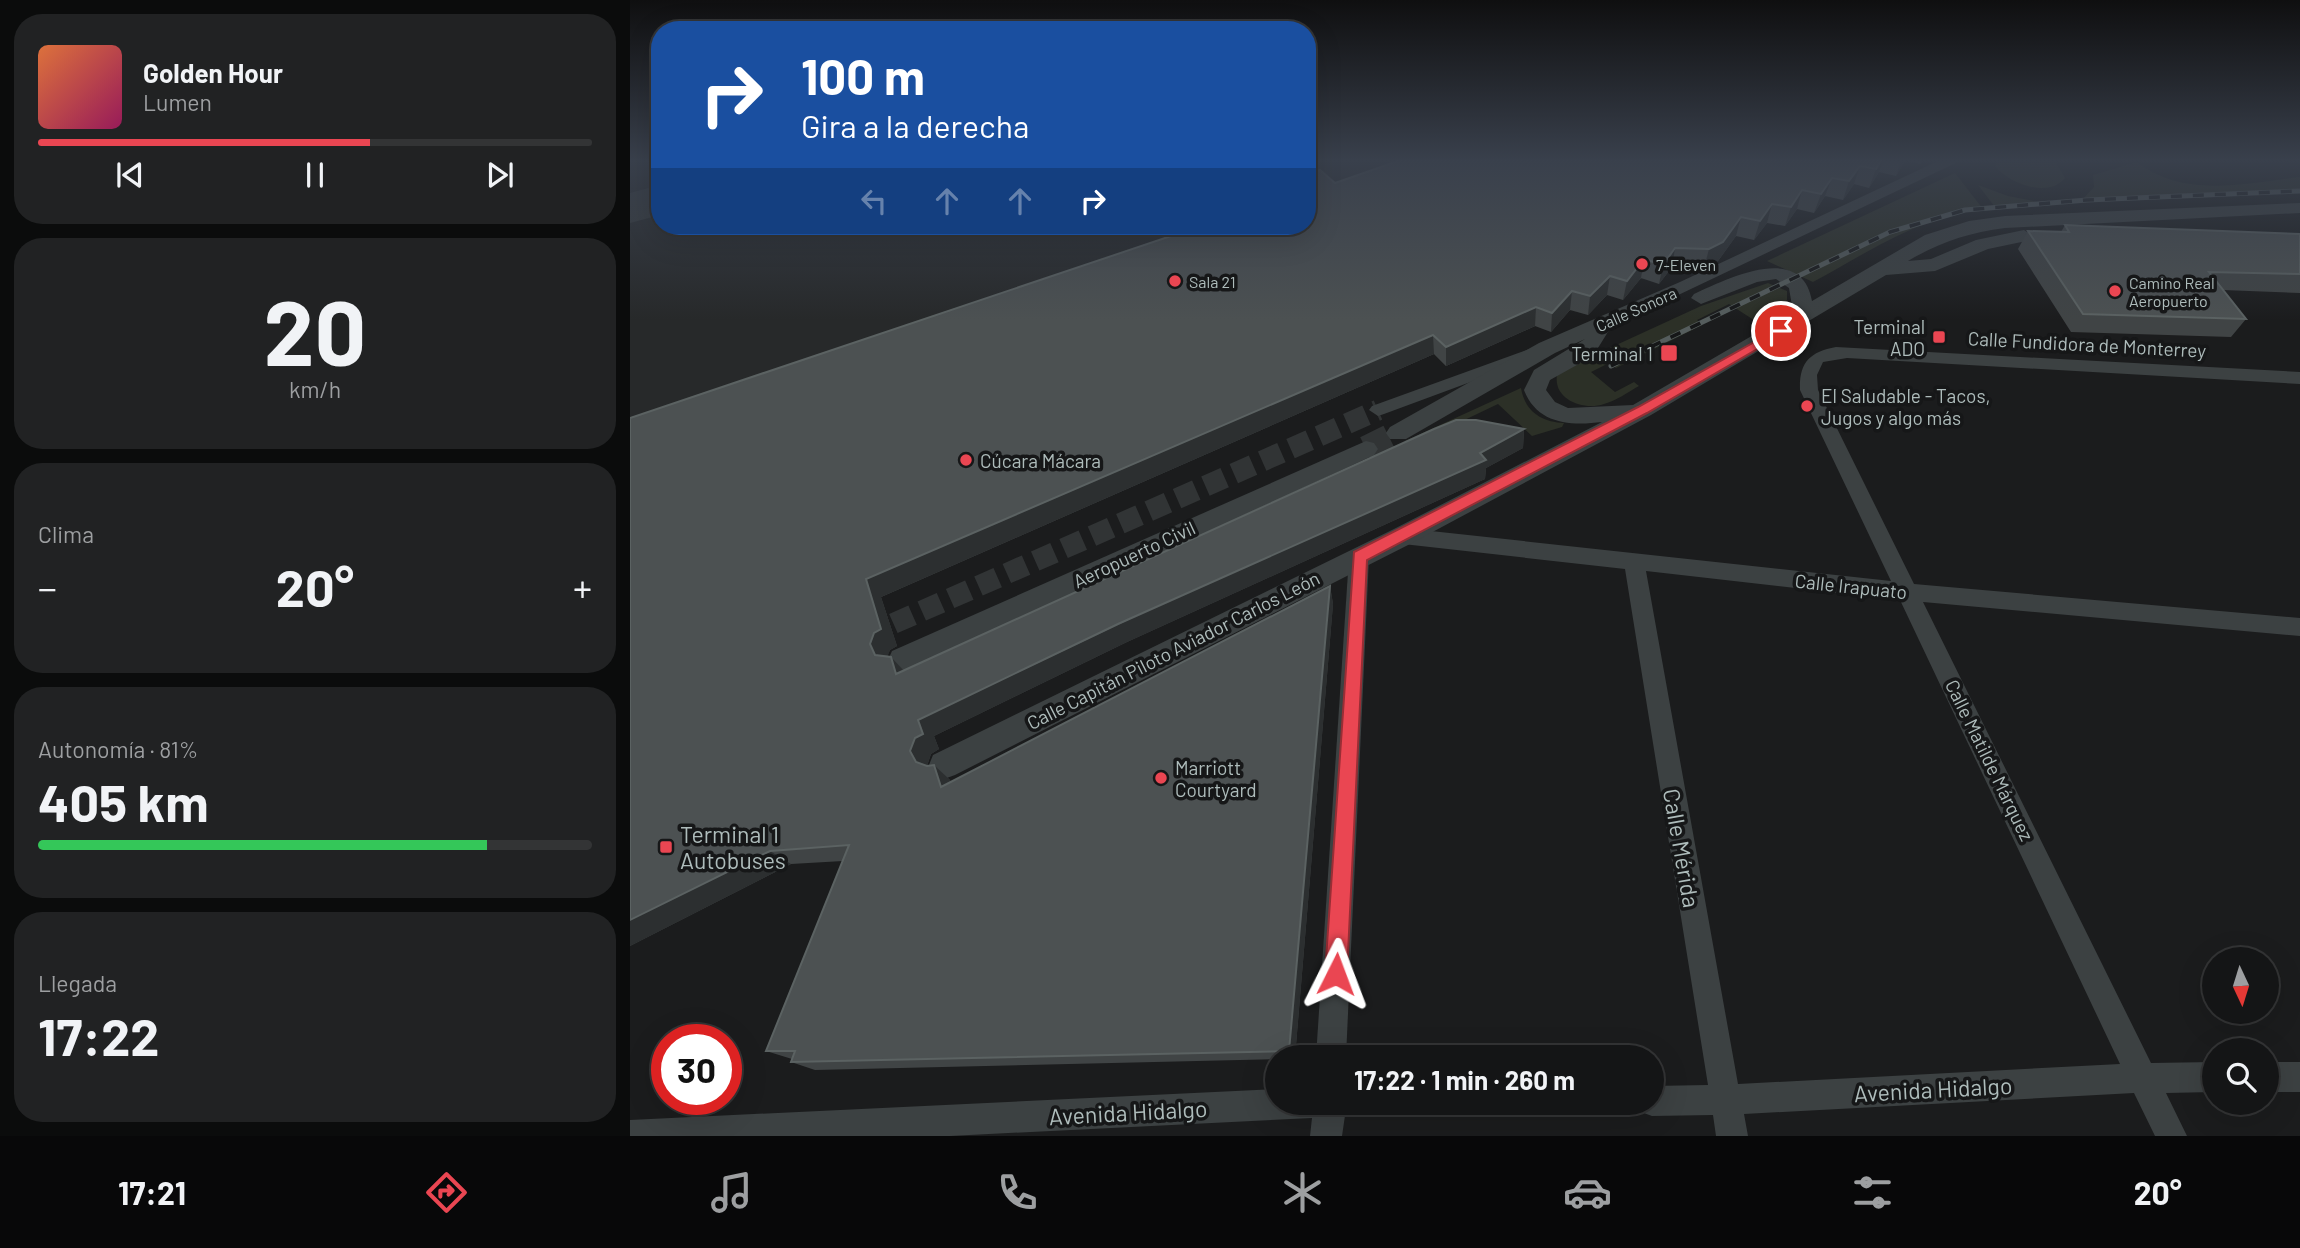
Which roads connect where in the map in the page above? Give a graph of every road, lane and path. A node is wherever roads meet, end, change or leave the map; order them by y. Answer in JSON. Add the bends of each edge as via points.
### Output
{"nodes":[{"id":1,"x":1839,"y":214,"type":"edge"},
{"id":2,"x":1974,"y":214,"type":"edge"},
{"id":3,"x":2173,"y":214,"type":"edge"},
{"id":4,"x":2300,"y":224,"type":"edge"},
{"id":5,"x":1953,"y":231,"type":"junction"},
{"id":6,"x":1878,"y":270,"type":"junction"},
{"id":7,"x":1646,"y":304,"type":"junction"},
{"id":8,"x":1804,"y":317,"type":"junction"},
{"id":9,"x":1602,"y":324,"type":"junction"},
{"id":10,"x":1547,"y":348,"type":"junction"},
{"id":11,"x":2300,"y":378,"type":"edge"},
{"id":12,"x":1808,"y":385,"type":"joint"},
{"id":13,"x":1378,"y":410,"type":"tunnel mouth"},
{"id":14,"x":1643,"y":410,"type":"junction"},
{"id":15,"x":1398,"y":433,"type":"tunnel mouth"},
{"id":16,"x":1366,"y":449,"type":"tunnel mouth"},
{"id":17,"x":1403,"y":536,"type":"junction"},
{"id":18,"x":1359,"y":557,"type":"junction"},
{"id":19,"x":1634,"y":561,"type":"junction"},
{"id":20,"x":1909,"y":593,"type":"junction"},
{"id":21,"x":2300,"y":627,"type":"edge"},
{"id":22,"x":902,"y":660,"type":"dead end"},
{"id":23,"x":944,"y":765,"type":"dead end"},
{"id":24,"x":1332,"y":1045,"type":"edge"},
{"id":25,"x":2143,"y":1077,"type":"junction"},
{"id":26,"x":2202,"y":1077,"type":"edge"},
{"id":27,"x":2279,"y":1077,"type":"edge"},
{"id":28,"x":2300,"y":1077,"type":"edge"},
{"id":29,"x":1664,"y":1101,"type":"edge"},
{"id":30,"x":1725,"y":1101,"type":"junction"},
{"id":31,"x":1265,"y":1105,"type":"edge"},
{"id":32,"x":1328,"y":1115,"type":"edge"},
{"id":33,"x":630,"y":1136,"type":"edge"},
{"id":34,"x":1326,"y":1136,"type":"edge"},
{"id":35,"x":1731,"y":1136,"type":"edge"},
{"id":36,"x":2171,"y":1136,"type":"edge"}],
"edges":[{"from":1,"to":7,"type":"street","name":"Calle Sonora"},
{"from":2,"to":5,"type":"street"},
{"from":3,"to":5,"type":"street","via":[[2005,222]]},
{"from":4,"to":6,"type":"street","via":[[2026,236],[1983,244],[1935,265]]},
{"from":5,"to":6,"type":"street","name":"Calle Capitán Piloto Aviador Carlos León"},
{"from":6,"to":8,"type":"street","name":"Calle Capitán Piloto Aviador Carlos León"},
{"from":7,"to":8,"type":"street","via":[[1681,307],[1769,273],[1796,283]]},
{"from":7,"to":9,"type":"street","name":"Calle Sonora"},
{"from":8,"to":14,"type":"street","name":"Calle Capitán Piloto Aviador Carlos León"},
{"from":9,"to":10,"type":"street","name":"Calle Sonora"},
{"from":9,"to":14,"type":"street","via":[[1584,352],[1542,375],[1536,393],[1545,405],[1573,415]]},
{"from":10,"to":13,"type":"street"},
{"from":10,"to":15,"type":"street"},
{"from":11,"to":12,"type":"street","name":"Calle Fundidora de Monterrey","via":[[1841,352],[1816,357],[1808,367]]},
{"from":12,"to":20,"type":"street","name":"Calle Matilde Márquez"},
{"from":14,"to":17,"type":"street","name":"Calle Capitán Piloto Aviador Carlos León"},
{"from":16,"to":22,"type":"street","name":"Aeropuerto Civil"},
{"from":17,"to":18,"type":"street","name":"Calle Capitán Piloto Aviador Carlos León"},
{"from":17,"to":19,"type":"street","name":"Calle Irapuato"},
{"from":18,"to":23,"type":"street","name":"Calle Capitán Piloto Aviador Carlos León"},
{"from":18,"to":24,"type":"street"},
{"from":19,"to":20,"type":"street","name":"Calle Irapuato"},
{"from":19,"to":30,"type":"street","name":"Calle Mérida"},
{"from":20,"to":21,"type":"street","name":"Calle Irapuato"},
{"from":20,"to":25,"type":"street","name":"Calle Matilde Márquez"},
{"from":25,"to":26,"type":"street","name":"Avenida Hidalgo"},
{"from":25,"to":30,"type":"street","name":"Avenida Hidalgo"},
{"from":25,"to":36,"type":"street","name":"Calle Matilde Márquez"},
{"from":27,"to":28,"type":"street"},
{"from":29,"to":30,"type":"street","name":"Avenida Hidalgo"},
{"from":30,"to":35,"type":"street","name":"Calle Mérida"},
{"from":31,"to":33,"type":"street","name":"Avenida Hidalgo"},
{"from":32,"to":34,"type":"street"}]}
